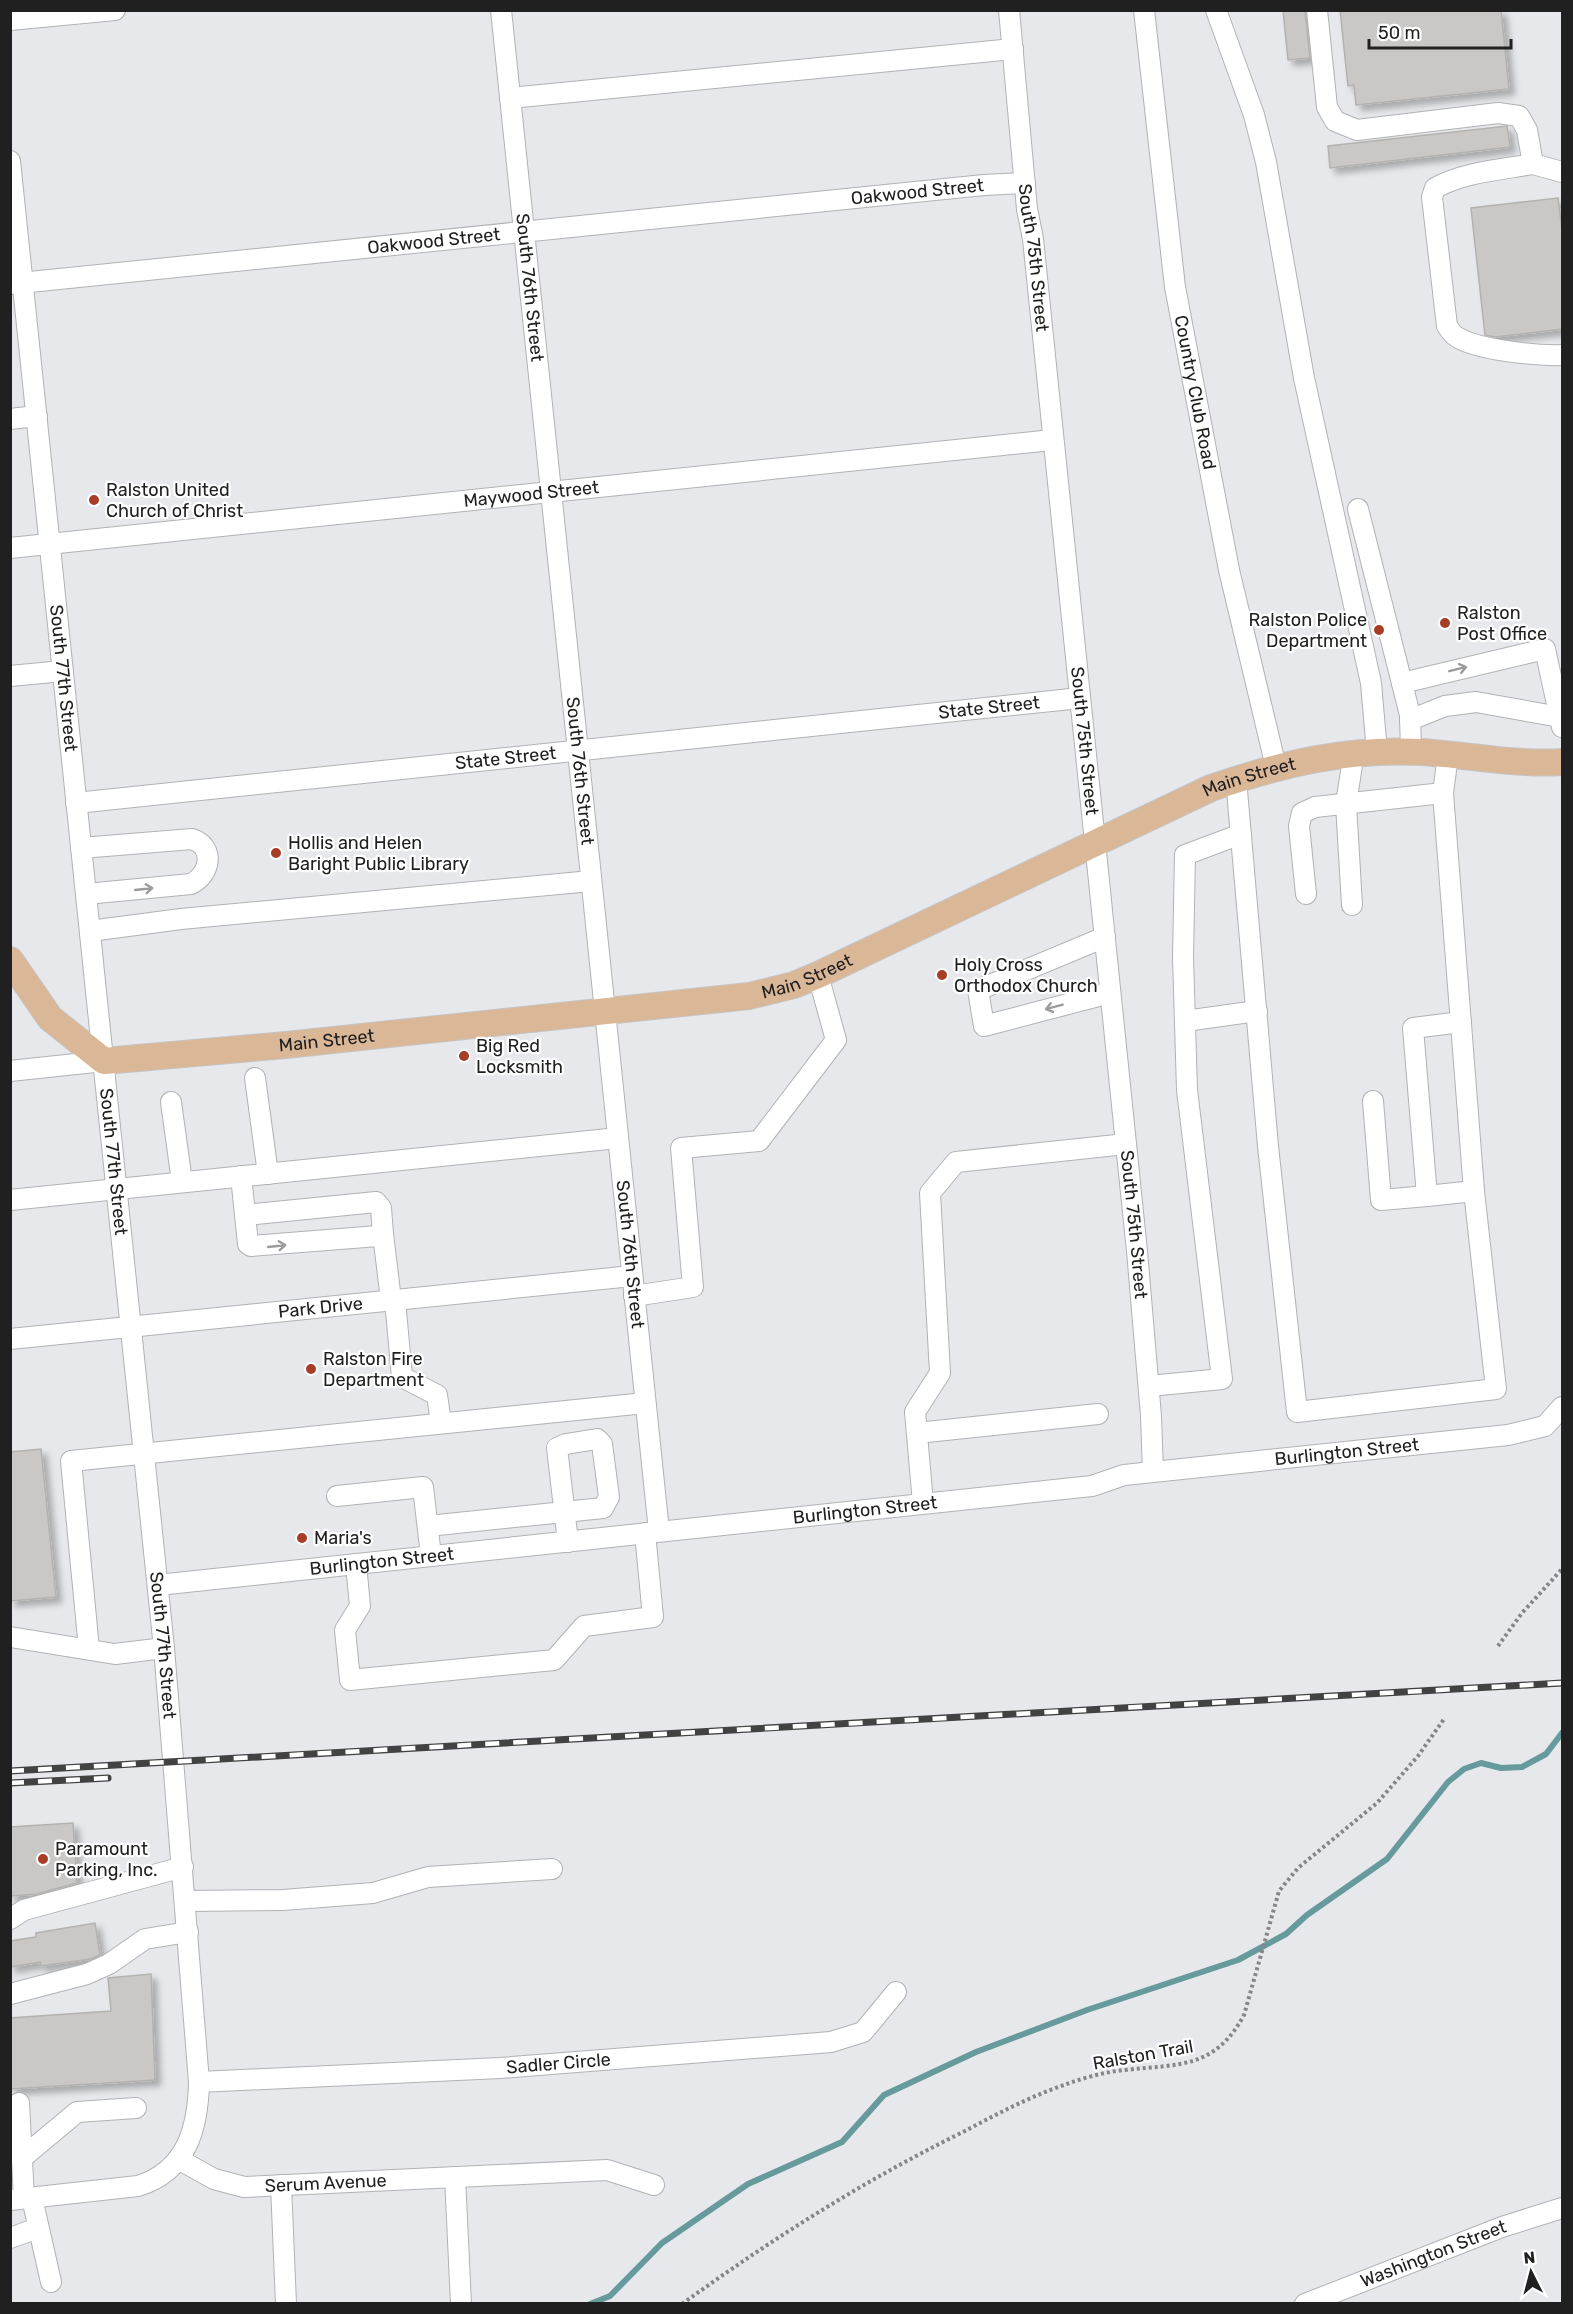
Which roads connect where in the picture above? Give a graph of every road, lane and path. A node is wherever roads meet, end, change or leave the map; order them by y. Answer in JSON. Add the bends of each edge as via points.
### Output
{"nodes":[{"id":1,"x":115,"y":10,"type":"edge"},
{"id":2,"x":501,"y":10,"type":"edge"},
{"id":3,"x":1009,"y":10,"type":"edge"},
{"id":4,"x":1144,"y":10,"type":"edge"},
{"id":5,"x":1216,"y":10,"type":"edge"},
{"id":6,"x":1317,"y":10,"type":"edge"},
{"id":7,"x":10,"y":21,"type":"edge"},
{"id":8,"x":1013,"y":49,"type":"junction"},
{"id":9,"x":510,"y":98,"type":"junction"},
{"id":10,"x":10,"y":162,"type":"edge"},
{"id":11,"x":1533,"y":164,"type":"junction"},
{"id":12,"x":1563,"y":172,"type":"edge"},
{"id":13,"x":1025,"y":183,"type":"junction"},
{"id":14,"x":524,"y":232,"type":"junction"},
{"id":15,"x":17,"y":283,"type":"edge"},
{"id":16,"x":1563,"y":355,"type":"edge"},
{"id":17,"x":37,"y":416,"type":"junction"},
{"id":18,"x":10,"y":419,"type":"edge"},
{"id":19,"x":1052,"y":440,"type":"junction"},
{"id":20,"x":551,"y":492,"type":"junction"},
{"id":21,"x":1358,"y":509,"type":"dead end"},
{"id":22,"x":49,"y":544,"type":"junction"},
{"id":23,"x":10,"y":548,"type":"edge"},
{"id":24,"x":63,"y":671,"type":"junction"},
{"id":25,"x":10,"y":676,"type":"edge"},
{"id":26,"x":1402,"y":683,"type":"junction"},
{"id":27,"x":1080,"y":698,"type":"junction"},
{"id":28,"x":1410,"y":720,"type":"junction"},
{"id":29,"x":1561,"y":722,"type":"edge"},
{"id":30,"x":577,"y":752,"type":"junction"},
{"id":31,"x":1366,"y":752,"type":"junction"},
{"id":32,"x":1411,"y":752,"type":"junction"},
{"id":33,"x":1448,"y":755,"type":"junction"},
{"id":34,"x":1563,"y":762,"type":"edge"},
{"id":35,"x":1276,"y":767,"type":"junction"},
{"id":36,"x":1236,"y":780,"type":"junction"},
{"id":37,"x":1443,"y":792,"type":"junction"},
{"id":38,"x":76,"y":803,"type":"junction"},
{"id":39,"x":1346,"y":804,"type":"junction"},
{"id":40,"x":1241,"y":834,"type":"junction"},
{"id":41,"x":1095,"y":845,"type":"junction"},
{"id":42,"x":81,"y":848,"type":"junction"},
{"id":43,"x":591,"y":881,"type":"junction"},
{"id":44,"x":86,"y":894,"type":"junction"},
{"id":45,"x":1306,"y":894,"type":"dead end"},
{"id":46,"x":1352,"y":905,"type":"dead end"},
{"id":47,"x":90,"y":931,"type":"junction"},
{"id":48,"x":1104,"y":937,"type":"junction"},
{"id":49,"x":10,"y":960,"type":"edge"},
{"id":50,"x":818,"y":975,"type":"junction"},
{"id":51,"x":1110,"y":993,"type":"junction"},
{"id":52,"x":605,"y":1011,"type":"junction"},
{"id":53,"x":1257,"y":1011,"type":"junction"},
{"id":54,"x":1185,"y":1021,"type":"junction"},
{"id":55,"x":1461,"y":1022,"type":"junction"},
{"id":56,"x":104,"y":1061,"type":"junction"},
{"id":57,"x":10,"y":1071,"type":"edge"},
{"id":58,"x":255,"y":1078,"type":"dead end"},
{"id":59,"x":1373,"y":1101,"type":"dead end"},
{"id":60,"x":171,"y":1102,"type":"dead end"},
{"id":61,"x":618,"y":1138,"type":"junction"},
{"id":62,"x":1126,"y":1144,"type":"junction"},
{"id":63,"x":268,"y":1174,"type":"junction"},
{"id":64,"x":241,"y":1176,"type":"junction"},
{"id":65,"x":182,"y":1182,"type":"junction"},
{"id":66,"x":115,"y":1189,"type":"junction"},
{"id":67,"x":1474,"y":1191,"type":"junction"},
{"id":68,"x":1427,"y":1197,"type":"junction"},
{"id":69,"x":10,"y":1200,"type":"edge"},
{"id":70,"x":245,"y":1215,"type":"junction"},
{"id":71,"x":383,"y":1234,"type":"junction"},
{"id":72,"x":632,"y":1276,"type":"junction"},
{"id":73,"x":634,"y":1296,"type":"junction"},
{"id":74,"x":393,"y":1300,"type":"junction"},
{"id":75,"x":130,"y":1326,"type":"junction"},
{"id":76,"x":10,"y":1339,"type":"edge"},
{"id":77,"x":1149,"y":1386,"type":"junction"},
{"id":78,"x":645,"y":1403,"type":"junction"},
{"id":79,"x":1563,"y":1407,"type":"edge"},
{"id":80,"x":1098,"y":1414,"type":"dead end"},
{"id":81,"x":441,"y":1423,"type":"junction"},
{"id":82,"x":917,"y":1433,"type":"junction"},
{"id":83,"x":144,"y":1453,"type":"junction"},
{"id":84,"x":1153,"y":1472,"type":"junction"},
{"id":85,"x":336,"y":1496,"type":"dead end"},
{"id":86,"x":923,"y":1503,"type":"junction"},
{"id":87,"x":428,"y":1526,"type":"junction"},
{"id":88,"x":652,"y":1532,"type":"junction"},
{"id":89,"x":568,"y":1542,"type":"junction"},
{"id":90,"x":431,"y":1556,"type":"junction"},
{"id":91,"x":356,"y":1564,"type":"junction"},
{"id":92,"x":1563,"y":1569,"type":"edge"},
{"id":93,"x":158,"y":1585,"type":"junction"},
{"id":94,"x":10,"y":1637,"type":"edge"},
{"id":95,"x":1498,"y":1646,"type":"dead end"},
{"id":96,"x":164,"y":1648,"type":"junction"},
{"id":97,"x":89,"y":1649,"type":"junction"},
{"id":98,"x":1444,"y":1719,"type":"dead end"},
{"id":99,"x":183,"y":1867,"type":"junction"},
{"id":100,"x":552,"y":1869,"type":"dead end"},
{"id":101,"x":186,"y":1902,"type":"junction"},
{"id":102,"x":10,"y":1918,"type":"edge"},
{"id":103,"x":188,"y":1932,"type":"junction"},
{"id":104,"x":896,"y":1992,"type":"dead end"},
{"id":105,"x":10,"y":1994,"type":"edge"},
{"id":106,"x":200,"y":2082,"type":"junction"},
{"id":107,"x":19,"y":2103,"type":"dead end"},
{"id":108,"x":136,"y":2108,"type":"dead end"},
{"id":109,"x":16,"y":2152,"type":"edge"},
{"id":110,"x":178,"y":2159,"type":"junction"},
{"id":111,"x":455,"y":2177,"type":"junction"},
{"id":112,"x":654,"y":2185,"type":"dead end"},
{"id":113,"x":281,"y":2186,"type":"junction"},
{"id":114,"x":22,"y":2199,"type":"edge"},
{"id":115,"x":1563,"y":2208,"type":"edge"},
{"id":116,"x":38,"y":2228,"type":"junction"},
{"id":117,"x":10,"y":2238,"type":"edge"},
{"id":118,"x":51,"y":2282,"type":"dead end"},
{"id":119,"x":286,"y":2304,"type":"edge"},
{"id":120,"x":461,"y":2304,"type":"edge"},
{"id":121,"x":682,"y":2304,"type":"edge"},
{"id":122,"x":1305,"y":2304,"type":"edge"}],
"edges":[{"from":1,"to":7,"type":"street"},
{"from":2,"to":9,"type":"street","name":"South 76th Street"},
{"from":3,"to":8,"type":"street","name":"South 75th Street"},
{"from":4,"to":35,"type":"street","name":"Country Club Road","via":[[1175,287],[1229,570]]},
{"from":5,"to":31,"type":"street","via":[[1254,115],[1266,162],[1306,388],[1371,683]]},
{"from":6,"to":11,"type":"street","via":[[1327,107],[1335,121],[1358,130],[1498,113],[1519,116],[1527,130]]},
{"from":8,"to":9,"type":"street"},
{"from":8,"to":13,"type":"street","name":"South 75th Street"},
{"from":9,"to":14,"type":"street","name":"South 76th Street"},
{"from":10,"to":15,"type":"street","name":"South 77th Street"},
{"from":11,"to":12,"type":"street"},
{"from":11,"to":16,"type":"street","via":[[1475,173],[1435,188],[1432,197],[1448,327],[1457,337],[1472,342],[1533,356]]},
{"from":13,"to":14,"type":"street","name":"Oakwood Street"},
{"from":13,"to":19,"type":"street","name":"South 75th Street"},
{"from":14,"to":15,"type":"street","name":"Oakwood Street"},
{"from":14,"to":20,"type":"street","name":"South 76th Street"},
{"from":15,"to":17,"type":"street","name":"South 77th Street"},
{"from":17,"to":18,"type":"street"},
{"from":17,"to":22,"type":"street","name":"South 77th Street"},
{"from":19,"to":20,"type":"street","name":"Maywood Street"},
{"from":19,"to":27,"type":"street","name":"South 75th Street"},
{"from":20,"to":22,"type":"street","name":"Maywood Street"},
{"from":20,"to":30,"type":"street","name":"South 76th Street"},
{"from":21,"to":26,"type":"street"},
{"from":22,"to":23,"type":"street","name":"Maywood Street"},
{"from":22,"to":24,"type":"street","name":"South 77th Street"},
{"from":24,"to":25,"type":"street"},
{"from":24,"to":38,"type":"street","name":"South 77th Street"},
{"from":26,"to":28,"type":"street"},
{"from":26,"to":29,"type":"street","one_way":true,"via":[[1545,649]]},
{"from":27,"to":30,"type":"street","name":"State Street"},
{"from":27,"to":41,"type":"street","name":"South 75th Street"},
{"from":28,"to":29,"type":"street","via":[[1445,706],[1476,702]]},
{"from":28,"to":32,"type":"street"},
{"from":30,"to":38,"type":"street","name":"State Street"},
{"from":30,"to":43,"type":"street","name":"South 76th Street"},
{"from":31,"to":32,"type":"main road","name":"Main Street"},
{"from":31,"to":35,"type":"main road","name":"Main Street"},
{"from":31,"to":39,"type":"street"},
{"from":32,"to":33,"type":"main road","name":"Main Street"},
{"from":33,"to":34,"type":"main road","name":"Main Street"},
{"from":33,"to":37,"type":"street"},
{"from":35,"to":36,"type":"main road","name":"Main Street"},
{"from":36,"to":40,"type":"street"},
{"from":36,"to":41,"type":"main road","name":"Main Street"},
{"from":37,"to":39,"type":"street"},
{"from":37,"to":55,"type":"street"},
{"from":38,"to":42,"type":"street","name":"South 77th Street"},
{"from":39,"to":45,"type":"street","via":[[1315,807],[1302,813],[1299,826]]},
{"from":39,"to":46,"type":"street"},
{"from":40,"to":53,"type":"street"},
{"from":40,"to":54,"type":"street","via":[[1185,855]]},
{"from":41,"to":48,"type":"street","name":"South 75th Street"},
{"from":41,"to":50,"type":"main road","name":"Main Street"},
{"from":42,"to":44,"type":"street","name":"South 77th Street"},
{"from":44,"to":42,"type":"street","one_way":true,"via":[[191,884],[202,879],[208,864],[207,850],[192,839]]},
{"from":43,"to":47,"type":"street","via":[[180,919]]},
{"from":43,"to":52,"type":"street","name":"South 76th Street"},
{"from":44,"to":47,"type":"street","name":"South 77th Street"},
{"from":47,"to":56,"type":"street","name":"South 77th Street"},
{"from":48,"to":51,"type":"street","name":"South 75th Street"},
{"from":51,"to":48,"type":"street","one_way":true,"via":[[984,1026],[978,990]]},
{"from":49,"to":56,"type":"main road","via":[[50,1018]]},
{"from":50,"to":52,"type":"main road","name":"Main Street","via":[[749,996]]},
{"from":50,"to":73,"type":"street","via":[[836,1040],[759,1141],[681,1148],[693,1287]]},
{"from":51,"to":62,"type":"street","name":"South 75th Street"},
{"from":52,"to":56,"type":"main road","name":"Main Street"},
{"from":52,"to":61,"type":"street","name":"South 76th Street"},
{"from":53,"to":54,"type":"street"},
{"from":53,"to":67,"type":"street","via":[[1297,1412],[1496,1389]]},
{"from":54,"to":77,"type":"street","via":[[1187,1090],[1222,1379]]},
{"from":55,"to":67,"type":"street"},
{"from":55,"to":68,"type":"street","via":[[1413,1028]]},
{"from":56,"to":57,"type":"street","name":"Main Street"},
{"from":56,"to":66,"type":"street","name":"South 77th Street"},
{"from":58,"to":63,"type":"street"},
{"from":59,"to":68,"type":"street","via":[[1381,1200]]},
{"from":60,"to":65,"type":"street"},
{"from":61,"to":63,"type":"street"},
{"from":61,"to":72,"type":"street","name":"South 76th Street"},
{"from":62,"to":77,"type":"street","name":"South 75th Street"},
{"from":62,"to":82,"type":"street","via":[[956,1162],[930,1193],[940,1373],[915,1412]]},
{"from":63,"to":64,"type":"street"},
{"from":64,"to":65,"type":"street"},
{"from":64,"to":70,"type":"street"},
{"from":65,"to":66,"type":"street"},
{"from":66,"to":69,"type":"street"},
{"from":66,"to":75,"type":"street","name":"South 77th Street"},
{"from":67,"to":68,"type":"street"},
{"from":70,"to":71,"type":"street","via":[[376,1202],[381,1208]]},
{"from":70,"to":71,"type":"street","one_way":true,"via":[[248,1244],[257,1248]]},
{"from":71,"to":74,"type":"street"},
{"from":72,"to":73,"type":"street","name":"South 76th Street"},
{"from":72,"to":74,"type":"street","name":"Park Drive"},
{"from":73,"to":78,"type":"street","name":"South 76th Street"},
{"from":74,"to":75,"type":"street","name":"Park Drive"},
{"from":74,"to":81,"type":"street","via":[[402,1377],[437,1395]]},
{"from":75,"to":76,"type":"street","name":"Park Drive"},
{"from":75,"to":83,"type":"street","name":"South 77th Street"},
{"from":77,"to":84,"type":"street","name":"South 75th Street"},
{"from":78,"to":81,"type":"street"},
{"from":78,"to":88,"type":"street","name":"South 76th Street"},
{"from":79,"to":84,"type":"street","name":"Burlington Street","via":[[1545,1426],[1508,1435]]},
{"from":80,"to":82,"type":"street"},
{"from":81,"to":83,"type":"street"},
{"from":82,"to":86,"type":"street"},
{"from":83,"to":93,"type":"street","name":"South 77th Street"},
{"from":83,"to":97,"type":"street","via":[[71,1461]]},
{"from":84,"to":86,"type":"street","name":"Burlington Street","via":[[1124,1474],[1092,1486]]},
{"from":85,"to":87,"type":"street","via":[[423,1487]]},
{"from":86,"to":88,"type":"street","name":"Burlington Street"},
{"from":87,"to":89,"type":"street","via":[[565,1513]]},
{"from":87,"to":90,"type":"street"},
{"from":88,"to":89,"type":"street","name":"Burlington Street"},
{"from":88,"to":91,"type":"street","name":"South 76th Street","via":[[653,1617],[584,1626],[554,1660],[350,1680],[345,1630],[360,1605]]},
{"from":89,"to":90,"type":"street","name":"Burlington Street"},
{"from":90,"to":91,"type":"street","name":"Burlington Street"},
{"from":91,"to":93,"type":"street","name":"Burlington Street"},
{"from":92,"to":95,"type":"path"},
{"from":93,"to":96,"type":"street","name":"South 77th Street"},
{"from":94,"to":97,"type":"street"},
{"from":96,"to":97,"type":"street","via":[[115,1654]]},
{"from":96,"to":99,"type":"street","name":"South 77th Street"},
{"from":98,"to":121,"type":"path","name":"Ralston Trail","via":[[1377,1803],[1298,1868],[1279,1891],[1250,1997],[1238,2027],[1218,2050],[1190,2064],[1104,2073],[1014,2106],[873,2178]]},
{"from":99,"to":101,"type":"street","name":"South 77th Street"},
{"from":99,"to":102,"type":"street"},
{"from":100,"to":101,"type":"street","via":[[428,1877],[373,1893]]},
{"from":101,"to":103,"type":"street","name":"South 77th Street"},
{"from":103,"to":105,"type":"street","via":[[145,1939],[87,1974]]},
{"from":103,"to":106,"type":"street","name":"South 77th Street"},
{"from":104,"to":106,"type":"street","name":"Sadler Circle","via":[[863,2032],[831,2043],[500,2068]]},
{"from":106,"to":110,"type":"street","name":"South 77th Street","via":[[195,2128]]},
{"from":107,"to":109,"type":"street"},
{"from":108,"to":109,"type":"street","via":[[77,2112]]},
{"from":109,"to":114,"type":"street"},
{"from":110,"to":113,"type":"street","name":"Serum Avenue","via":[[224,2183]]},
{"from":110,"to":114,"type":"street","via":[[167,2171],[138,2186]]},
{"from":111,"to":112,"type":"street","name":"Serum Avenue","via":[[607,2170]]},
{"from":111,"to":113,"type":"street","name":"Serum Avenue"},
{"from":111,"to":120,"type":"street"},
{"from":113,"to":119,"type":"street"},
{"from":114,"to":116,"type":"street"},
{"from":115,"to":122,"type":"street","name":"Washington Street","via":[[1502,2227]]},
{"from":116,"to":117,"type":"street"},
{"from":116,"to":118,"type":"street"}]}
